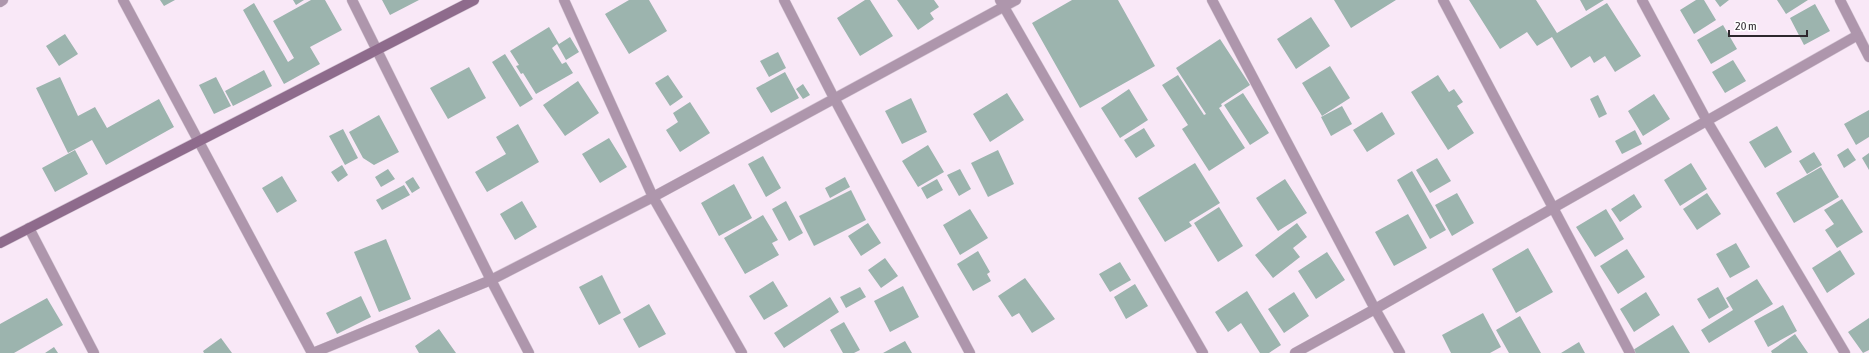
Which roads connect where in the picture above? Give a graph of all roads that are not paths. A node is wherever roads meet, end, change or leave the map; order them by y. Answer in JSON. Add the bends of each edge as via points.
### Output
{"nodes":[{"id":1,"x":3,"y":0,"type":"edge"},
{"id":2,"x":123,"y":0,"type":"edge"},
{"id":3,"x":352,"y":0,"type":"edge"},
{"id":4,"x":474,"y":0,"type":"edge"},
{"id":5,"x":564,"y":0,"type":"edge"},
{"id":6,"x":784,"y":0,"type":"edge"},
{"id":7,"x":1016,"y":0,"type":"edge"},
{"id":8,"x":1212,"y":0,"type":"edge"},
{"id":9,"x":1443,"y":0,"type":"edge"},
{"id":10,"x":1642,"y":0,"type":"edge"},
{"id":11,"x":1840,"y":0,"type":"edge"},
{"id":12,"x":0,"y":2,"type":"edge"},
{"id":13,"x":1001,"y":3,"type":"edge"},
{"id":14,"x":1858,"y":35,"type":"junction"},
{"id":15,"x":377,"y":50,"type":"junction"},
{"id":16,"x":1869,"y":57,"type":"edge"},
{"id":17,"x":834,"y":98,"type":"junction"},
{"id":18,"x":1707,"y":121,"type":"junction"},
{"id":19,"x":198,"y":141,"type":"junction"},
{"id":20,"x":653,"y":197,"type":"junction"},
{"id":21,"x":1554,"y":208,"type":"junction"},
{"id":22,"x":28,"y":228,"type":"junction"},
{"id":23,"x":0,"y":243,"type":"edge"},
{"id":24,"x":491,"y":280,"type":"junction"},
{"id":25,"x":1375,"y":310,"type":"junction"},
{"id":26,"x":94,"y":353,"type":"edge"},
{"id":27,"x":312,"y":353,"type":"edge"},
{"id":28,"x":529,"y":353,"type":"edge"},
{"id":29,"x":742,"y":353,"type":"edge"},
{"id":30,"x":970,"y":353,"type":"edge"},
{"id":31,"x":1203,"y":353,"type":"edge"},
{"id":32,"x":1295,"y":353,"type":"edge"},
{"id":33,"x":1400,"y":353,"type":"edge"},
{"id":34,"x":1630,"y":353,"type":"edge"},
{"id":35,"x":1845,"y":353,"type":"edge"}],
"edges":[{"from":1,"to":12,"type":"street"},
{"from":2,"to":19,"type":"street"},
{"from":3,"to":15,"type":"street"},
{"from":4,"to":15,"type":"main road"},
{"from":5,"to":20,"type":"street"},
{"from":6,"to":17,"type":"street"},
{"from":7,"to":13,"type":"street"},
{"from":8,"to":25,"type":"street"},
{"from":9,"to":21,"type":"street"},
{"from":10,"to":18,"type":"street"},
{"from":11,"to":14,"type":"street"},
{"from":13,"to":17,"type":"street"},
{"from":13,"to":31,"type":"street"},
{"from":14,"to":16,"type":"street"},
{"from":14,"to":18,"type":"street"},
{"from":15,"to":19,"type":"main road"},
{"from":15,"to":24,"type":"street"},
{"from":17,"to":20,"type":"street"},
{"from":17,"to":30,"type":"street"},
{"from":18,"to":21,"type":"street"},
{"from":18,"to":35,"type":"street"},
{"from":19,"to":22,"type":"main road"},
{"from":19,"to":27,"type":"street"},
{"from":20,"to":24,"type":"street"},
{"from":20,"to":29,"type":"street"},
{"from":21,"to":25,"type":"street"},
{"from":21,"to":34,"type":"street"},
{"from":22,"to":23,"type":"main road"},
{"from":22,"to":26,"type":"street"},
{"from":24,"to":27,"type":"street"},
{"from":24,"to":28,"type":"street"},
{"from":25,"to":32,"type":"street"},
{"from":25,"to":33,"type":"street"}]}
